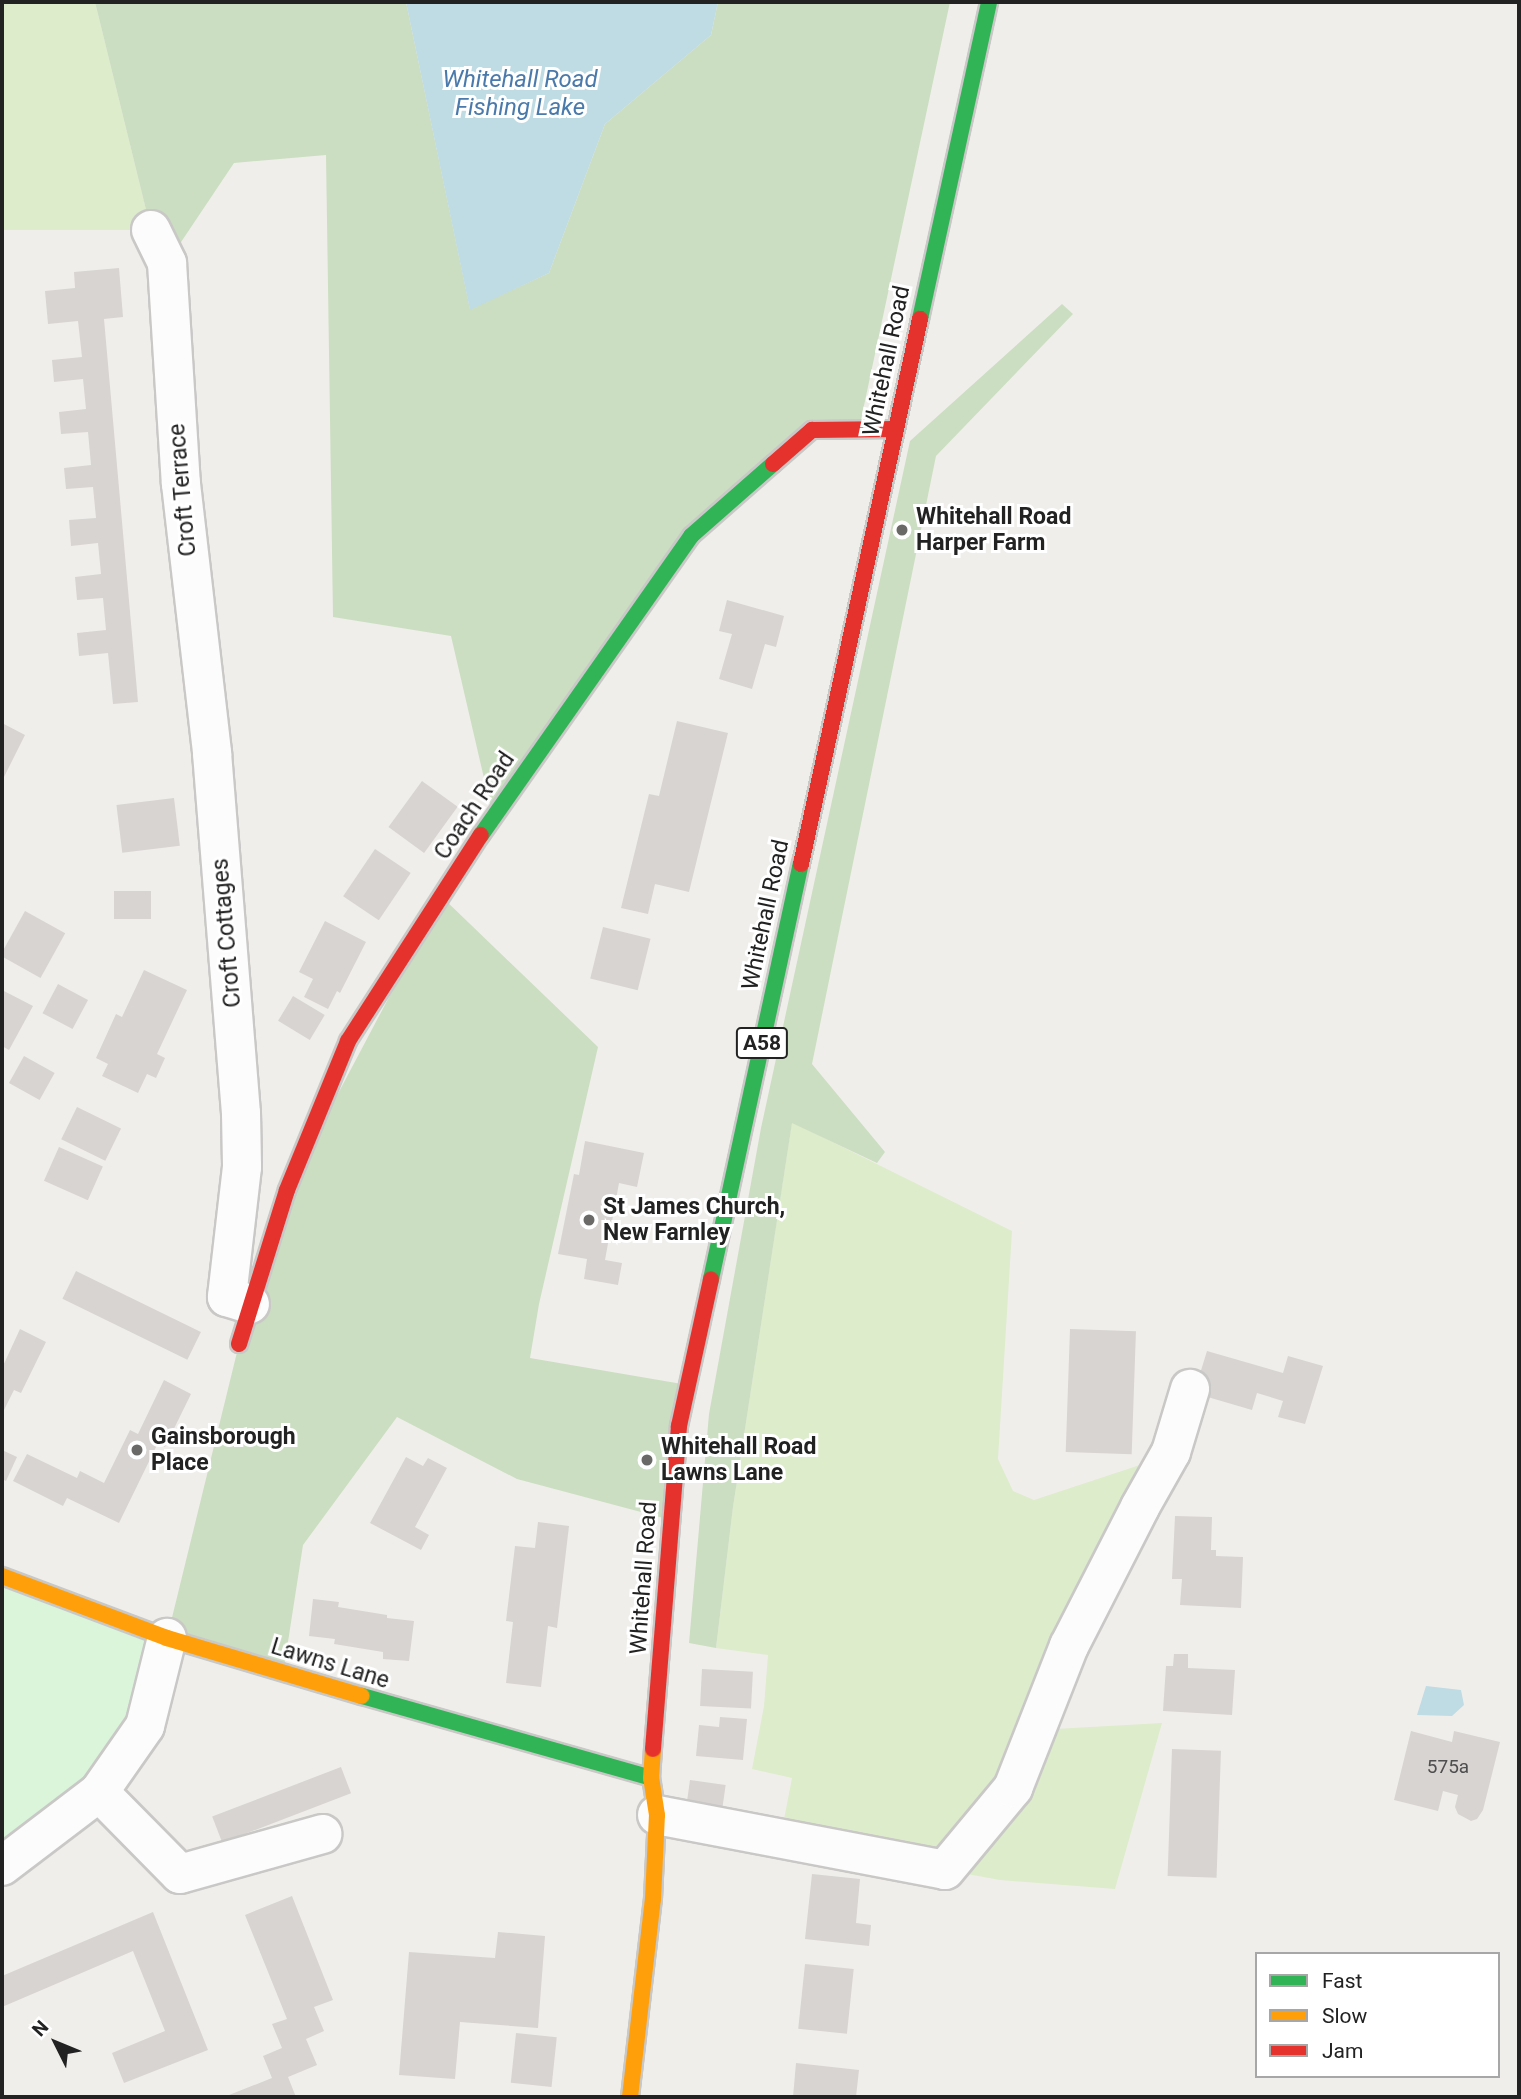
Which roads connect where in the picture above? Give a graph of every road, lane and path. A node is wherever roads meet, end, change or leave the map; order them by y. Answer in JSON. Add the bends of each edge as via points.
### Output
{"nodes":[{"id":1,"x":989,"y":2,"type":"edge"},
{"id":2,"x":151,"y":230,"type":"dead end"},
{"id":3,"x":896,"y":429,"type":"junction"},
{"id":4,"x":212,"y":753,"type":"joint"},
{"id":5,"x":250,"y":1304,"type":"junction"},
{"id":6,"x":239,"y":1344,"type":"dead end"},
{"id":7,"x":1190,"y":1389,"type":"dead end"},
{"id":8,"x":2,"y":1576,"type":"edge"},
{"id":9,"x":167,"y":1637,"type":"junction"},
{"id":10,"x":99,"y":1793,"type":"junction"},
{"id":11,"x":654,"y":1797,"type":"junction"},
{"id":12,"x":322,"y":1834,"type":"dead end"},
{"id":13,"x":2,"y":1866,"type":"edge"},
{"id":14,"x":630,"y":2097,"type":"edge"}],
"edges":[{"from":1,"to":3,"type":"main road","name":"Whitehall Road","number":"A58"},
{"from":2,"to":4,"type":"street","name":"Croft Terrace","via":[[167,263],[181,484]]},
{"from":3,"to":5,"type":"main road","name":"Coach Road","via":[[813,430],[691,536],[533,760],[348,1041],[287,1190]]},
{"from":3,"to":11,"type":"main road","name":"Whitehall Road","number":"A58","via":[[679,1426]]},
{"from":4,"to":5,"type":"street","name":"Croft Cottages","via":[[241,1113],[242,1167],[227,1297]]},
{"from":5,"to":6,"type":"main road","name":"Coach Road"},
{"from":7,"to":11,"type":"street","via":[[1171,1452],[1069,1646],[1013,1788],[945,1870]]},
{"from":8,"to":9,"type":"main road","name":"Lawns Lane"},
{"from":9,"to":10,"type":"street","via":[[145,1726]]},
{"from":9,"to":11,"type":"main road","name":"Lawns Lane","via":[[419,1714]]},
{"from":10,"to":12,"type":"street","via":[[180,1874]]},
{"from":10,"to":13,"type":"street"},
{"from":11,"to":14,"type":"main road","name":"Whitehall Road","number":"A58","via":[[653,1899]]}]}
